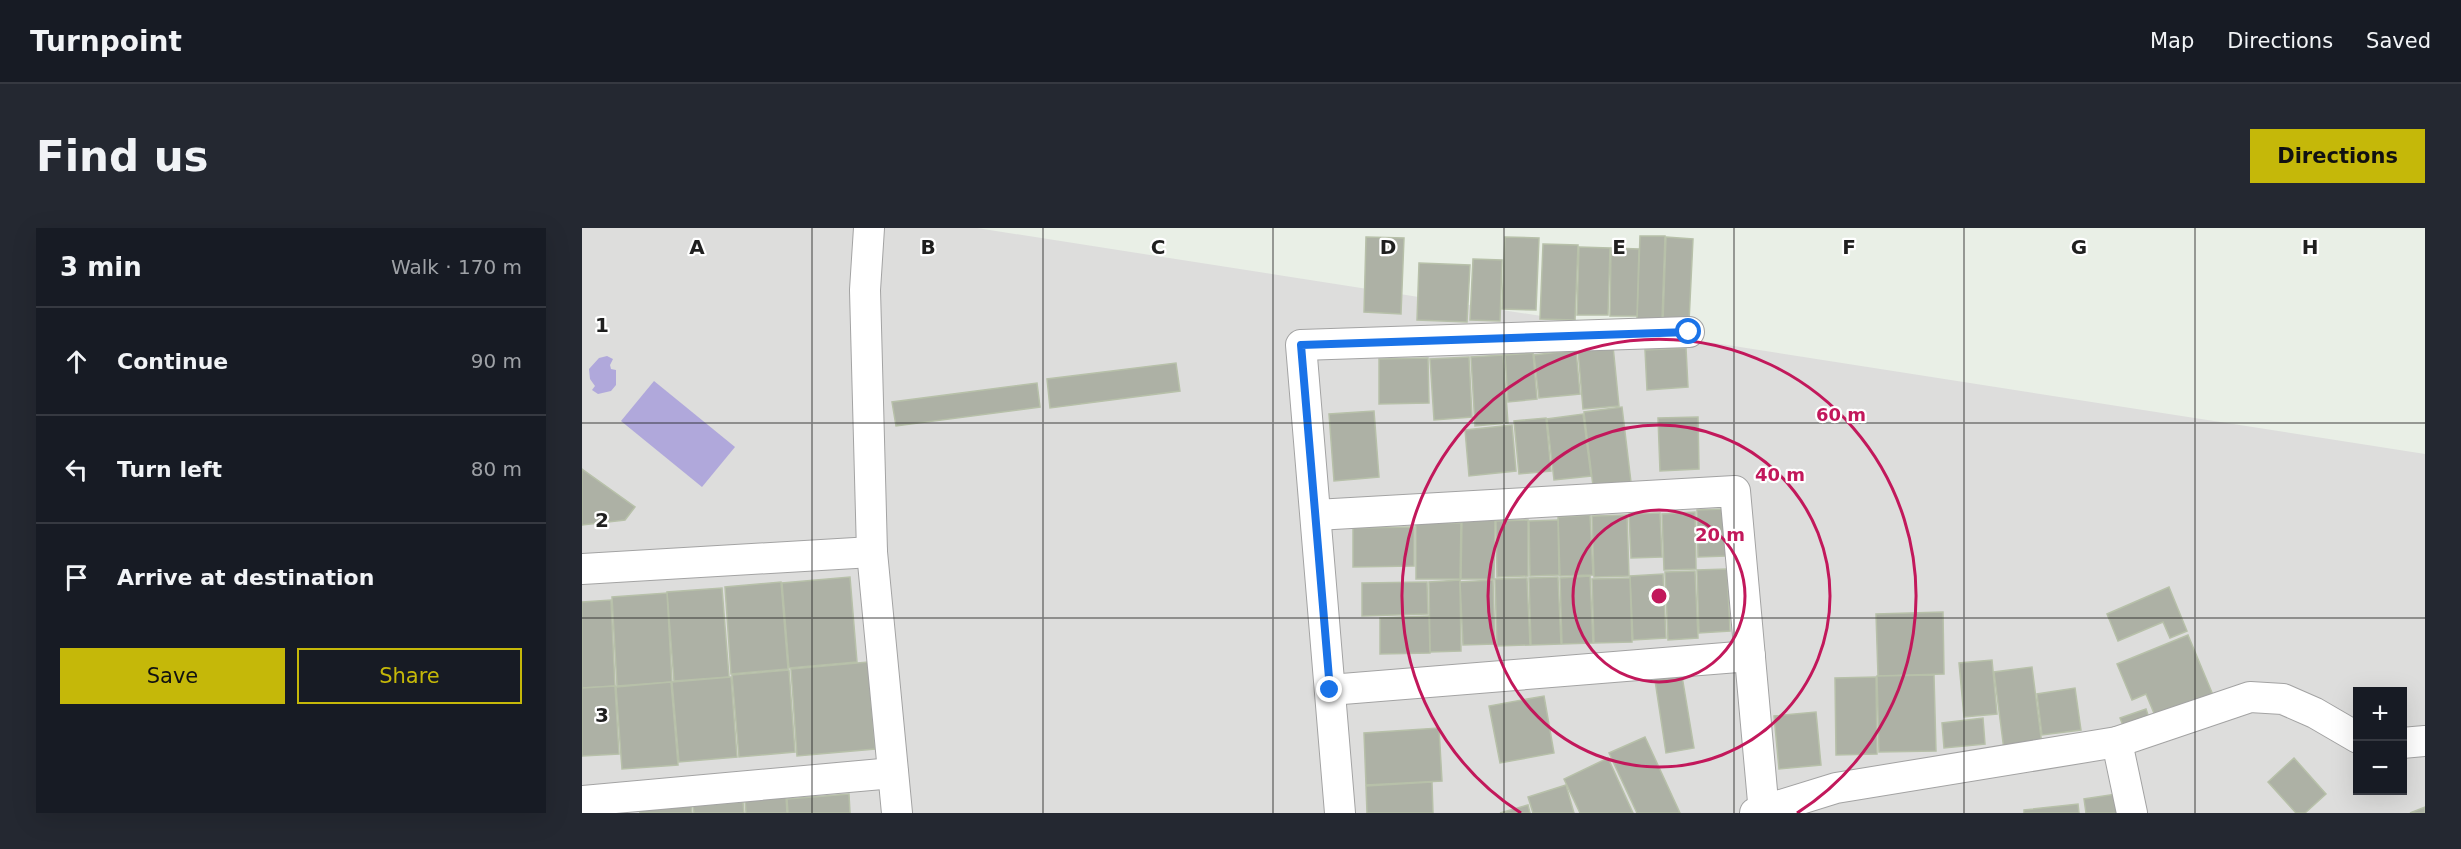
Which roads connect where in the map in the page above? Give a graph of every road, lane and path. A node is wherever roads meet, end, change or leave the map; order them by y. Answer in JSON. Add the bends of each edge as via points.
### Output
{"nodes":[{"id":1,"x":869,"y":228,"type":"edge"},
{"id":2,"x":1689,"y":332,"type":"dead end"},
{"id":3,"x":1316,"y":515,"type":"junction"},
{"id":4,"x":872,"y":552,"type":"junction"},
{"id":5,"x":582,"y":569,"type":"edge"},
{"id":6,"x":1750,"y":656,"type":"junction"},
{"id":7,"x":1330,"y":690,"type":"junction"},
{"id":8,"x":2353,"y":735,"type":"edge"},
{"id":9,"x":2425,"y":741,"type":"edge"},
{"id":10,"x":2117,"y":742,"type":"junction"},
{"id":11,"x":2407,"y":743,"type":"edge"},
{"id":12,"x":893,"y":773,"type":"junction"},
{"id":13,"x":582,"y":801,"type":"edge"},
{"id":14,"x":1761,"y":812,"type":"edge"},
{"id":15,"x":897,"y":813,"type":"edge"},
{"id":16,"x":1340,"y":813,"type":"edge"},
{"id":17,"x":2132,"y":813,"type":"edge"}],
"edges":[{"from":1,"to":4,"type":"street","via":[[865,290]]},
{"from":2,"to":3,"type":"street","via":[[1301,345]]},
{"from":3,"to":6,"type":"street","via":[[1735,491]]},
{"from":3,"to":7,"type":"street"},
{"from":4,"to":5,"type":"street"},
{"from":4,"to":12,"type":"street"},
{"from":6,"to":7,"type":"street"},
{"from":6,"to":14,"type":"street"},
{"from":7,"to":16,"type":"street"},
{"from":8,"to":10,"type":"street","via":[[2283,699],[2250,697]]},
{"from":9,"to":11,"type":"street"},
{"from":10,"to":14,"type":"street","via":[[1836,788]]},
{"from":10,"to":17,"type":"street"},
{"from":12,"to":13,"type":"street"},
{"from":12,"to":15,"type":"street"}]}
